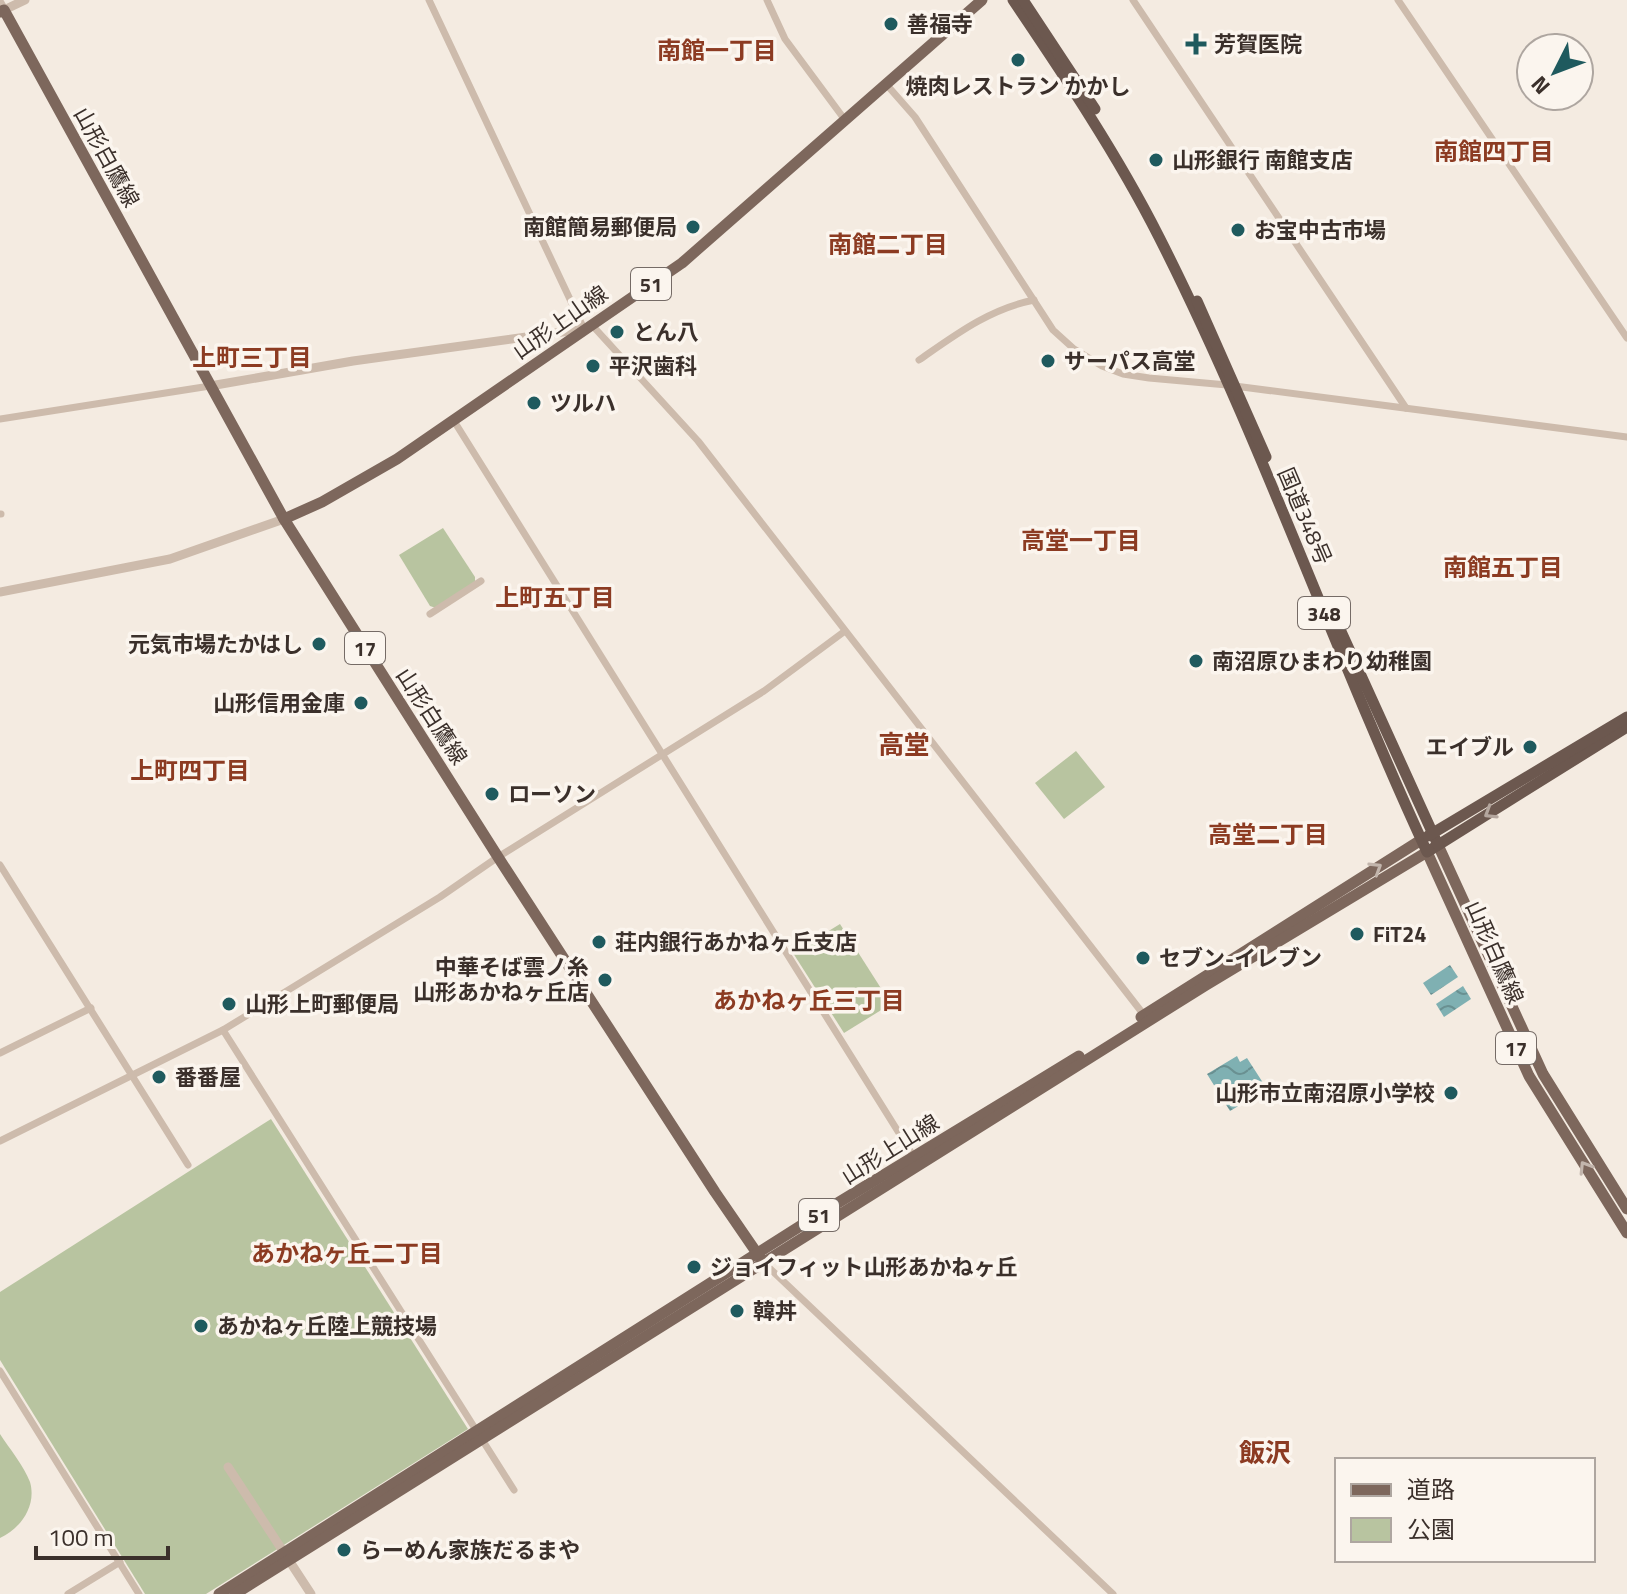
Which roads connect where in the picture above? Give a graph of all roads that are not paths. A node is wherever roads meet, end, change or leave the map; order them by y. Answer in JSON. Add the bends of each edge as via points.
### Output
{"nodes":[{"id":1,"x":25,"y":0,"type":"edge"},
{"id":2,"x":429,"y":0,"type":"edge"},
{"id":3,"x":767,"y":0,"type":"edge"},
{"id":4,"x":982,"y":0,"type":"edge"},
{"id":5,"x":1013,"y":0,"type":"edge"},
{"id":6,"x":1023,"y":0,"type":"edge"},
{"id":7,"x":1133,"y":0,"type":"edge"},
{"id":8,"x":1398,"y":0,"type":"edge"},
{"id":9,"x":1,"y":8,"type":"edge"},
{"id":10,"x":886,"y":84,"type":"junction"},
{"id":11,"x":845,"y":120,"type":"junction"},
{"id":12,"x":1034,"y":300,"type":"junction"},
{"id":13,"x":588,"y":326,"type":"junction"},
{"id":14,"x":1627,"y":338,"type":"edge"},
{"id":15,"x":919,"y":360,"type":"dead end"},
{"id":16,"x":210,"y":386,"type":"junction"},
{"id":17,"x":1232,"y":386,"type":"junction"},
{"id":18,"x":1406,"y":408,"type":"junction"},
{"id":19,"x":0,"y":419,"type":"edge"},
{"id":20,"x":454,"y":421,"type":"junction"},
{"id":21,"x":1627,"y":437,"type":"edge"},
{"id":22,"x":284,"y":519,"type":"junction"},
{"id":23,"x":481,"y":581,"type":"dead end"},
{"id":24,"x":0,"y":592,"type":"edge"},
{"id":25,"x":430,"y":614,"type":"dead end"},
{"id":26,"x":845,"y":631,"type":"junction"},
{"id":27,"x":1627,"y":717,"type":"edge"},
{"id":28,"x":1627,"y":727,"type":"edge"},
{"id":29,"x":662,"y":755,"type":"junction"},
{"id":30,"x":1433,"y":833,"type":"junction"},
{"id":31,"x":1438,"y":845,"type":"junction"},
{"id":32,"x":1424,"y":846,"type":"junction"},
{"id":33,"x":498,"y":857,"type":"junction"},
{"id":34,"x":0,"y":865,"type":"edge"},
{"id":35,"x":91,"y":1008,"type":"junction"},
{"id":36,"x":1144,"y":1015,"type":"junction"},
{"id":37,"x":223,"y":1030,"type":"junction"},
{"id":38,"x":0,"y":1053,"type":"edge"},
{"id":39,"x":133,"y":1075,"type":"junction"},
{"id":40,"x":0,"y":1141,"type":"edge"},
{"id":41,"x":914,"y":1157,"type":"junction"},
{"id":42,"x":188,"y":1165,"type":"dead end"},
{"id":43,"x":1627,"y":1209,"type":"edge"},
{"id":44,"x":1627,"y":1233,"type":"edge"},
{"id":45,"x":760,"y":1258,"type":"junction"},
{"id":46,"x":0,"y":1371,"type":"edge"},
{"id":47,"x":479,"y":1435,"type":"junction"},
{"id":48,"x":228,"y":1467,"type":"dead end"},
{"id":49,"x":514,"y":1490,"type":"dead end"},
{"id":50,"x":288,"y":1556,"type":"junction"},
{"id":51,"x":120,"y":1562,"type":"junction"},
{"id":52,"x":68,"y":1594,"type":"edge"},
{"id":53,"x":139,"y":1594,"type":"edge"},
{"id":54,"x":219,"y":1594,"type":"edge"},
{"id":55,"x":235,"y":1594,"type":"edge"},
{"id":56,"x":311,"y":1594,"type":"edge"},
{"id":57,"x":1113,"y":1594,"type":"edge"}],
"edges":[{"from":1,"to":9,"type":"street"},
{"from":2,"to":13,"type":"street"},
{"from":3,"to":11,"type":"street","via":[[785,39]]},
{"from":4,"to":10,"type":"main road","name":"山形上山線","number":"51"},
{"from":5,"to":17,"type":"highway","name":"国道348号","number":"348","via":[[1096,123]]},
{"from":6,"to":17,"type":"highway","name":"国道348号","number":"348","via":[[1102,120],[1160,225]]},
{"from":7,"to":18,"type":"street"},
{"from":8,"to":14,"type":"street"},
{"from":9,"to":16,"type":"main road","name":"山形白鷹線","number":"17"},
{"from":10,"to":11,"type":"main road","name":"山形上山線","number":"51"},
{"from":10,"to":12,"type":"street","via":[[915,117]]},
{"from":11,"to":13,"type":"main road","name":"山形上山線","number":"51","via":[[682,263]]},
{"from":12,"to":15,"type":"street","via":[[989,314]]},
{"from":12,"to":17,"type":"street","via":[[1062,339],[1102,366],[1123,374]]},
{"from":13,"to":16,"type":"street"},
{"from":13,"to":20,"type":"main road","name":"山形上山線","number":"51"},
{"from":13,"to":26,"type":"street","via":[[698,441]]},
{"from":16,"to":19,"type":"street"},
{"from":16,"to":22,"type":"main road","name":"山形白鷹線","number":"17"},
{"from":17,"to":18,"type":"street"},
{"from":17,"to":30,"type":"highway","name":"国道348号","number":"348"},
{"from":17,"to":32,"type":"highway","name":"国道348号","number":"348"},
{"from":18,"to":21,"type":"street"},
{"from":20,"to":22,"type":"main road","name":"山形上山線","number":"51","via":[[397,459]]},
{"from":20,"to":29,"type":"street"},
{"from":22,"to":24,"type":"street","via":[[170,559]]},
{"from":22,"to":33,"type":"main road","name":"山形白鷹線","number":"17"},
{"from":23,"to":25,"type":"street"},
{"from":26,"to":29,"type":"street","via":[[764,691]]},
{"from":26,"to":36,"type":"street"},
{"from":27,"to":30,"type":"highway"},
{"from":28,"to":31,"type":"highway","one_way":true},
{"from":29,"to":33,"type":"street"},
{"from":29,"to":41,"type":"street"},
{"from":30,"to":31,"type":"highway","number":"348"},
{"from":30,"to":32,"type":"highway"},
{"from":31,"to":32,"type":"highway"},
{"from":31,"to":43,"type":"main road","name":"山形白鷹線","number":"17","via":[[1543,1074]]},
{"from":36,"to":32,"type":"main road","name":"山形上山線","number":"51","one_way":true},
{"from":44,"to":32,"type":"main road","name":"山形白鷹線","number":"17","one_way":true,"via":[[1529,1076]]},
{"from":32,"to":45,"type":"main road","name":"山形上山線","number":"51"},
{"from":33,"to":37,"type":"street"},
{"from":33,"to":45,"type":"main road","name":"山形白鷹線","number":"17"},
{"from":34,"to":35,"type":"street"},
{"from":35,"to":38,"type":"street"},
{"from":35,"to":39,"type":"street"},
{"from":36,"to":41,"type":"main road","name":"山形上山線","number":"51"},
{"from":37,"to":39,"type":"street"},
{"from":37,"to":47,"type":"street"},
{"from":39,"to":40,"type":"street"},
{"from":39,"to":42,"type":"street"},
{"from":41,"to":45,"type":"main road","name":"山形上山線","number":"51"},
{"from":45,"to":47,"type":"main road","name":"山形上山線","number":"51"},
{"from":45,"to":57,"type":"street"},
{"from":46,"to":51,"type":"street"},
{"from":47,"to":49,"type":"street"},
{"from":47,"to":50,"type":"main road","name":"山形上山線","number":"51"},
{"from":48,"to":50,"type":"street"},
{"from":50,"to":54,"type":"main road","name":"山形上山線","number":"51"},
{"from":50,"to":55,"type":"main road","name":"山形上山線","number":"51"},
{"from":50,"to":56,"type":"street"},
{"from":51,"to":52,"type":"street"},
{"from":51,"to":53,"type":"street"}]}
